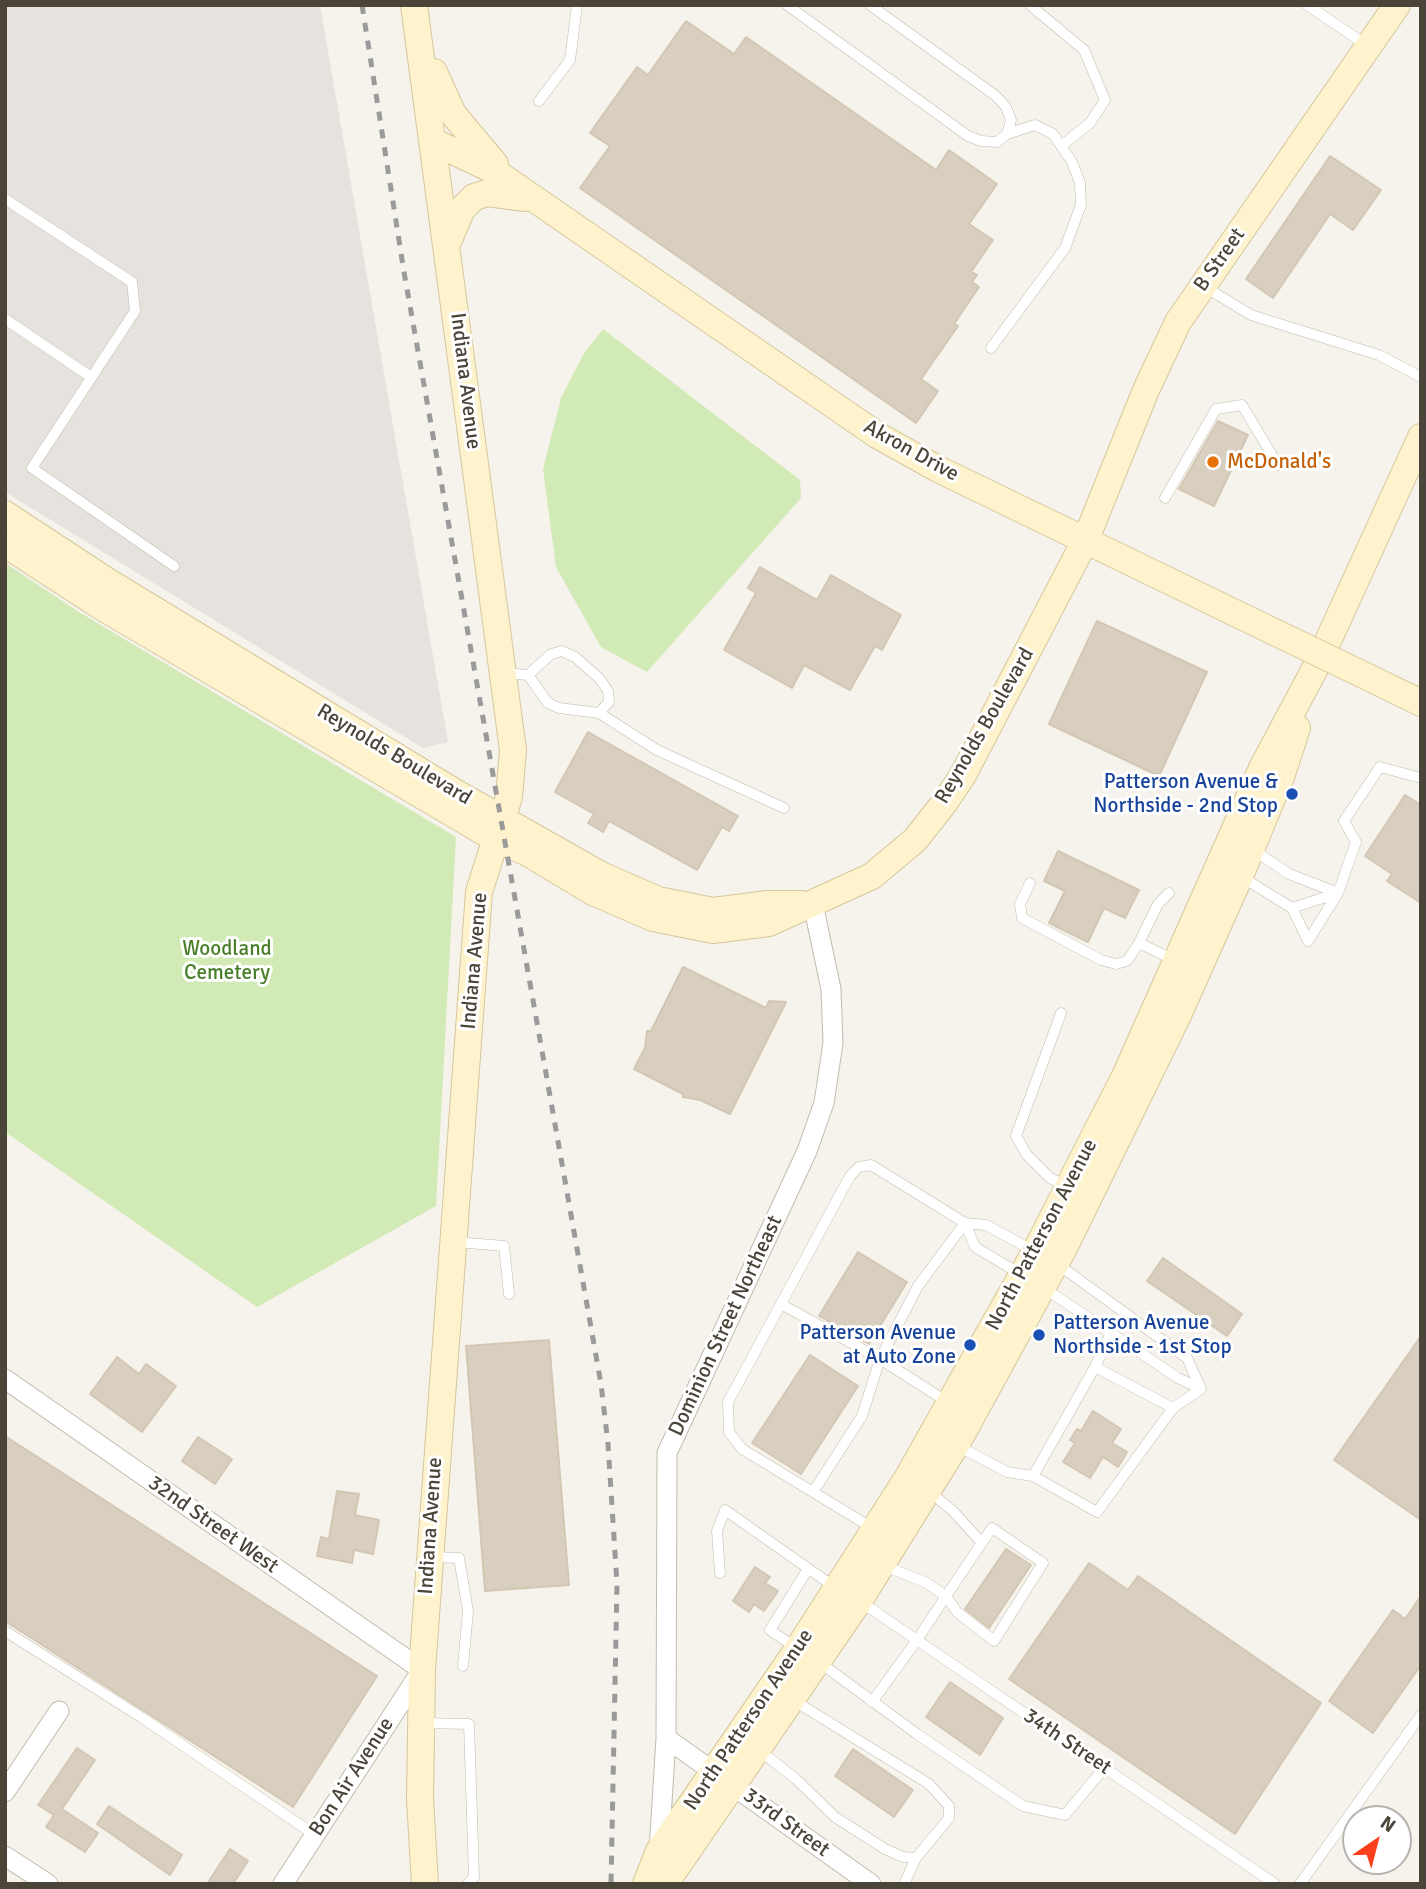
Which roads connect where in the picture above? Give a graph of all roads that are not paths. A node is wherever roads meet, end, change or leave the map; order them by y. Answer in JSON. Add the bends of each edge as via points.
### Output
{"nodes":[{"id":1,"x":577,"y":5,"type":"edge"},
{"id":2,"x":787,"y":5,"type":"edge"},
{"id":3,"x":870,"y":5,"type":"edge"},
{"id":4,"x":1030,"y":5,"type":"edge"},
{"id":5,"x":1307,"y":5,"type":"edge"},
{"id":6,"x":1397,"y":5,"type":"edge"},
{"id":7,"x":416,"y":15,"type":"edge"},
{"id":8,"x":1368,"y":46,"type":"junction"},
{"id":9,"x":539,"y":101,"type":"dead end"},
{"id":10,"x":1007,"y":134,"type":"junction"},
{"id":11,"x":434,"y":142,"type":"junction"},
{"id":12,"x":1061,"y":146,"type":"junction"},
{"id":13,"x":525,"y":193,"type":"junction"},
{"id":14,"x":7,"y":203,"type":"edge"},
{"id":15,"x":447,"y":243,"type":"junction"},
{"id":16,"x":1202,"y":285,"type":"junction"},
{"id":17,"x":5,"y":319,"type":"edge"},
{"id":18,"x":991,"y":348,"type":"dead end"},
{"id":19,"x":92,"y":377,"type":"junction"},
{"id":20,"x":1421,"y":377,"type":"edge"},
{"id":21,"x":1421,"y":437,"type":"edge"},
{"id":22,"x":1278,"y":465,"type":"dead end"},
{"id":23,"x":1165,"y":498,"type":"dead end"},
{"id":24,"x":5,"y":514,"type":"edge"},
{"id":25,"x":1086,"y":539,"type":"junction"},
{"id":26,"x":5,"y":544,"type":"edge"},
{"id":27,"x":173,"y":566,"type":"dead end"},
{"id":28,"x":516,"y":674,"type":"junction"},
{"id":29,"x":1421,"y":703,"type":"edge"},
{"id":30,"x":599,"y":713,"type":"junction"},
{"id":31,"x":1421,"y":778,"type":"edge"},
{"id":32,"x":784,"y":808,"type":"dead end"},
{"id":33,"x":498,"y":828,"type":"junction"},
{"id":34,"x":1239,"y":848,"type":"junction"},
{"id":35,"x":1240,"y":876,"type":"junction"},
{"id":36,"x":1030,"y":883,"type":"dead end"},
{"id":37,"x":1338,"y":892,"type":"junction"},
{"id":38,"x":1169,"y":893,"type":"dead end"},
{"id":39,"x":813,"y":904,"type":"junction"},
{"id":40,"x":1292,"y":908,"type":"junction"},
{"id":41,"x":1139,"y":943,"type":"junction"},
{"id":42,"x":1177,"y":961,"type":"junction"},
{"id":43,"x":1061,"y":1013,"type":"dead end"},
{"id":44,"x":1079,"y":1193,"type":"junction"},
{"id":45,"x":965,"y":1223,"type":"junction"},
{"id":46,"x":452,"y":1242,"type":"junction"},
{"id":47,"x":1045,"y":1257,"type":"junction"},
{"id":48,"x":1032,"y":1280,"type":"junction"},
{"id":49,"x":509,"y":1294,"type":"dead end"},
{"id":50,"x":781,"y":1304,"type":"junction"},
{"id":51,"x":1111,"y":1333,"type":"junction"},
{"id":52,"x":880,"y":1359,"type":"junction"},
{"id":53,"x":1095,"y":1367,"type":"junction"},
{"id":54,"x":5,"y":1379,"type":"edge"},
{"id":55,"x":1201,"y":1389,"type":"junction"},
{"id":56,"x":1173,"y":1408,"type":"junction"},
{"id":57,"x":961,"y":1411,"type":"junction"},
{"id":58,"x":956,"y":1445,"type":"junction"},
{"id":59,"x":1033,"y":1476,"type":"junction"},
{"id":60,"x":927,"y":1489,"type":"junction"},
{"id":61,"x":813,"y":1492,"type":"junction"},
{"id":62,"x":982,"y":1543,"type":"junction"},
{"id":63,"x":883,"y":1546,"type":"junction"},
{"id":64,"x":429,"y":1557,"type":"junction"},
{"id":65,"x":808,"y":1569,"type":"junction"},
{"id":66,"x":720,"y":1573,"type":"dead end"},
{"id":67,"x":848,"y":1595,"type":"junction"},
{"id":68,"x":946,"y":1596,"type":"junction"},
{"id":69,"x":5,"y":1630,"type":"edge"},
{"id":70,"x":917,"y":1640,"type":"junction"},
{"id":71,"x":808,"y":1656,"type":"junction"},
{"id":72,"x":463,"y":1666,"type":"dead end"},
{"id":73,"x":422,"y":1670,"type":"junction"},
{"id":74,"x":793,"y":1700,"type":"junction"},
{"id":75,"x":872,"y":1702,"type":"junction"},
{"id":76,"x":59,"y":1711,"type":"dead end"},
{"id":77,"x":1421,"y":1715,"type":"edge"},
{"id":78,"x":421,"y":1723,"type":"junction"},
{"id":79,"x":666,"y":1738,"type":"junction"},
{"id":80,"x":758,"y":1749,"type":"junction"},
{"id":81,"x":1105,"y":1767,"type":"junction"},
{"id":82,"x":724,"y":1779,"type":"junction"},
{"id":83,"x":5,"y":1792,"type":"edge"},
{"id":84,"x":315,"y":1835,"type":"junction"},
{"id":85,"x":659,"y":1851,"type":"junction"},
{"id":86,"x":5,"y":1856,"type":"edge"},
{"id":87,"x":916,"y":1858,"type":"junction"},
{"id":88,"x":48,"y":1884,"type":"edge"},
{"id":89,"x":283,"y":1884,"type":"edge"},
{"id":90,"x":425,"y":1884,"type":"edge"},
{"id":91,"x":468,"y":1884,"type":"edge"},
{"id":92,"x":646,"y":1884,"type":"edge"},
{"id":93,"x":659,"y":1884,"type":"edge"},
{"id":94,"x":666,"y":1884,"type":"edge"},
{"id":95,"x":871,"y":1884,"type":"edge"},
{"id":96,"x":905,"y":1884,"type":"edge"},
{"id":97,"x":1275,"y":1884,"type":"edge"},
{"id":98,"x":1300,"y":1884,"type":"edge"}],
"edges":[{"from":1,"to":9,"type":"lane","via":[[570,60]]},
{"from":2,"to":10,"type":"lane","via":[[968,136],[997,142]]},
{"from":3,"to":10,"type":"lane","via":[[996,96],[1011,120]]},
{"from":4,"to":12,"type":"lane","via":[[1084,50],[1105,100],[1090,123]]},
{"from":5,"to":8,"type":"lane"},
{"from":6,"to":8,"type":"main road","name":"B Street"},
{"from":7,"to":11,"type":"main road","name":"Indiana Avenue"},
{"from":7,"to":13,"type":"main road","via":[[448,106]]},
{"from":8,"to":16,"type":"main road","name":"B Street"},
{"from":10,"to":12,"type":"lane","via":[[1035,125],[1052,134]]},
{"from":11,"to":13,"type":"main road","name":"Akron Drive","via":[[467,156]]},
{"from":11,"to":15,"type":"main road","name":"Indiana Avenue"},
{"from":12,"to":18,"type":"lane","via":[[1080,183],[1076,223],[1065,248]]},
{"from":13,"to":15,"type":"main road","via":[[474,197],[462,209]]},
{"from":13,"to":25,"type":"main road","name":"Akron Drive","via":[[877,435]]},
{"from":14,"to":19,"type":"lane","via":[[132,282],[135,311]]},
{"from":15,"to":28,"type":"main road","name":"Indiana Avenue"},
{"from":16,"to":20,"type":"lane","via":[[1251,316],[1379,355]]},
{"from":16,"to":25,"type":"main road","name":"B Street","via":[[1178,322],[1146,390]]},
{"from":17,"to":19,"type":"lane"},
{"from":19,"to":27,"type":"lane","via":[[32,468]]},
{"from":21,"to":34,"type":"main road","name":"North Patterson Avenue","via":[[1318,663],[1281,777]]},
{"from":22,"to":23,"type":"lane","via":[[1242,405],[1216,410]]},
{"from":24,"to":33,"type":"main road","name":"Reynolds Boulevard"},
{"from":25,"to":29,"type":"main road","name":"Akron Drive","bridge":true},
{"from":25,"to":39,"type":"main road","name":"Reynolds Boulevard","via":[[945,802],[891,862]]},
{"from":26,"to":33,"type":"main road","name":"Reynolds Boulevard","via":[[102,607]]},
{"from":28,"to":30,"type":"lane","via":[[553,706]]},
{"from":28,"to":30,"type":"lane","via":[[551,654],[569,653],[608,691],[609,702]]},
{"from":28,"to":33,"type":"main road","name":"Indiana Avenue","via":[[509,797]]},
{"from":30,"to":32,"type":"lane","via":[[657,750]]},
{"from":31,"to":37,"type":"lane","via":[[1380,766],[1344,821],[1356,842]]},
{"from":33,"to":39,"type":"main road","name":"Reynolds Boulevard","via":[[528,853],[593,891],[653,918],[713,930],[769,923]]},
{"from":33,"to":46,"type":"main road","name":"Indiana Avenue","via":[[479,892]]},
{"from":34,"to":35,"type":"main road","name":"North Patterson Avenue"},
{"from":34,"to":37,"type":"lane"},
{"from":34,"to":42,"type":"main road","name":"North Patterson Avenue"},
{"from":35,"to":40,"type":"lane"},
{"from":35,"to":44,"type":"main road","name":"North Patterson Avenue","via":[[1179,1013]]},
{"from":36,"to":41,"type":"lane","via":[[1020,904],[1022,918],[1116,964],[1127,961]]},
{"from":37,"to":40,"type":"lane"},
{"from":37,"to":40,"type":"lane","via":[[1308,941]]},
{"from":38,"to":41,"type":"lane","via":[[1158,904]]},
{"from":39,"to":79,"type":"street","name":"Dominion Street Northeast","via":[[831,989],[833,1043],[824,1103],[807,1151],[667,1452]]},
{"from":41,"to":42,"type":"lane"},
{"from":42,"to":44,"type":"main road","name":"North Patterson Avenue"},
{"from":43,"to":44,"type":"lane","via":[[1016,1136],[1050,1178]]},
{"from":44,"to":47,"type":"main road","name":"North Patterson Avenue"},
{"from":45,"to":47,"type":"lane","via":[[986,1225]]},
{"from":45,"to":48,"type":"lane","via":[[975,1247]]},
{"from":45,"to":50,"type":"lane","via":[[871,1165],[859,1167]]},
{"from":45,"to":52,"type":"lane","via":[[918,1286]]},
{"from":46,"to":49,"type":"lane","via":[[504,1246]]},
{"from":46,"to":64,"type":"main road","name":"Indiana Avenue"},
{"from":47,"to":48,"type":"main road","name":"North Patterson Avenue"},
{"from":47,"to":55,"type":"lane","via":[[1187,1358]]},
{"from":48,"to":51,"type":"lane"},
{"from":48,"to":57,"type":"main road","name":"North Patterson Avenue"},
{"from":50,"to":52,"type":"lane"},
{"from":50,"to":61,"type":"lane","via":[[728,1402],[729,1432],[742,1449]]},
{"from":51,"to":53,"type":"lane"},
{"from":51,"to":55,"type":"lane"},
{"from":52,"to":57,"type":"lane"},
{"from":52,"to":61,"type":"lane","via":[[862,1416]]},
{"from":53,"to":56,"type":"lane"},
{"from":53,"to":59,"type":"lane"},
{"from":54,"to":73,"type":"street","name":"32nd Street West"},
{"from":55,"to":56,"type":"lane"},
{"from":56,"to":59,"type":"lane","via":[[1097,1512]]},
{"from":57,"to":58,"type":"main road","name":"North Patterson Avenue"},
{"from":57,"to":63,"type":"main road","name":"North Patterson Avenue"},
{"from":58,"to":59,"type":"lane","via":[[1007,1472]]},
{"from":58,"to":60,"type":"main road","name":"North Patterson Avenue"},
{"from":60,"to":62,"type":"lane"},
{"from":60,"to":63,"type":"main road","name":"North Patterson Avenue"},
{"from":61,"to":63,"type":"lane"},
{"from":62,"to":68,"type":"lane"},
{"from":62,"to":68,"type":"lane","via":[[992,1528],[1043,1563],[994,1641],[957,1612]]},
{"from":63,"to":67,"type":"main road","name":"North Patterson Avenue"},
{"from":63,"to":68,"type":"lane"},
{"from":64,"to":72,"type":"lane","via":[[459,1558],[468,1611]]},
{"from":64,"to":73,"type":"main road","name":"Indiana Avenue"},
{"from":65,"to":66,"type":"lane","name":"34th Street","via":[[725,1510],[717,1531]]},
{"from":65,"to":67,"type":"lane","name":"34th Street"},
{"from":65,"to":71,"type":"lane","via":[[769,1630]]},
{"from":67,"to":70,"type":"lane","name":"34th Street"},
{"from":67,"to":71,"type":"main road","name":"North Patterson Avenue"},
{"from":68,"to":70,"type":"lane"},
{"from":69,"to":84,"type":"lane"},
{"from":70,"to":75,"type":"lane"},
{"from":70,"to":81,"type":"lane","name":"34th Street"},
{"from":71,"to":74,"type":"main road","name":"North Patterson Avenue"},
{"from":71,"to":75,"type":"lane"},
{"from":71,"to":82,"type":"main road","name":"North Patterson Avenue"},
{"from":73,"to":78,"type":"main road","name":"Indiana Avenue"},
{"from":73,"to":84,"type":"street","name":"Bon Air Avenue"},
{"from":74,"to":80,"type":"main road","name":"North Patterson Avenue"},
{"from":74,"to":87,"type":"lane","via":[[929,1784],[949,1806],[950,1818]]},
{"from":75,"to":81,"type":"lane","via":[[1023,1806],[1065,1815]]},
{"from":76,"to":83,"type":"street"},
{"from":77,"to":98,"type":"lane"},
{"from":78,"to":90,"type":"main road","name":"Indiana Avenue","via":[[419,1799]]},
{"from":78,"to":91,"type":"lane","via":[[469,1724],[474,1877]]},
{"from":79,"to":82,"type":"street","name":"33rd Street"},
{"from":79,"to":85,"type":"street","name":"Dominion Street Northeast"},
{"from":80,"to":82,"type":"main road","name":"North Patterson Avenue"},
{"from":80,"to":87,"type":"lane","via":[[835,1817],[885,1849]]},
{"from":81,"to":97,"type":"lane","name":"34th Street"},
{"from":82,"to":85,"type":"main road","name":"North Patterson Avenue"},
{"from":82,"to":94,"type":"main road","name":"North Patterson Avenue"},
{"from":82,"to":95,"type":"street","name":"33rd Street"},
{"from":84,"to":89,"type":"street","name":"Bon Air Avenue"},
{"from":85,"to":92,"type":"main road","name":"North Patterson Avenue"},
{"from":85,"to":93,"type":"street","name":"Dominion Street Northeast"},
{"from":86,"to":88,"type":"street"},
{"from":87,"to":96,"type":"lane"}]}
